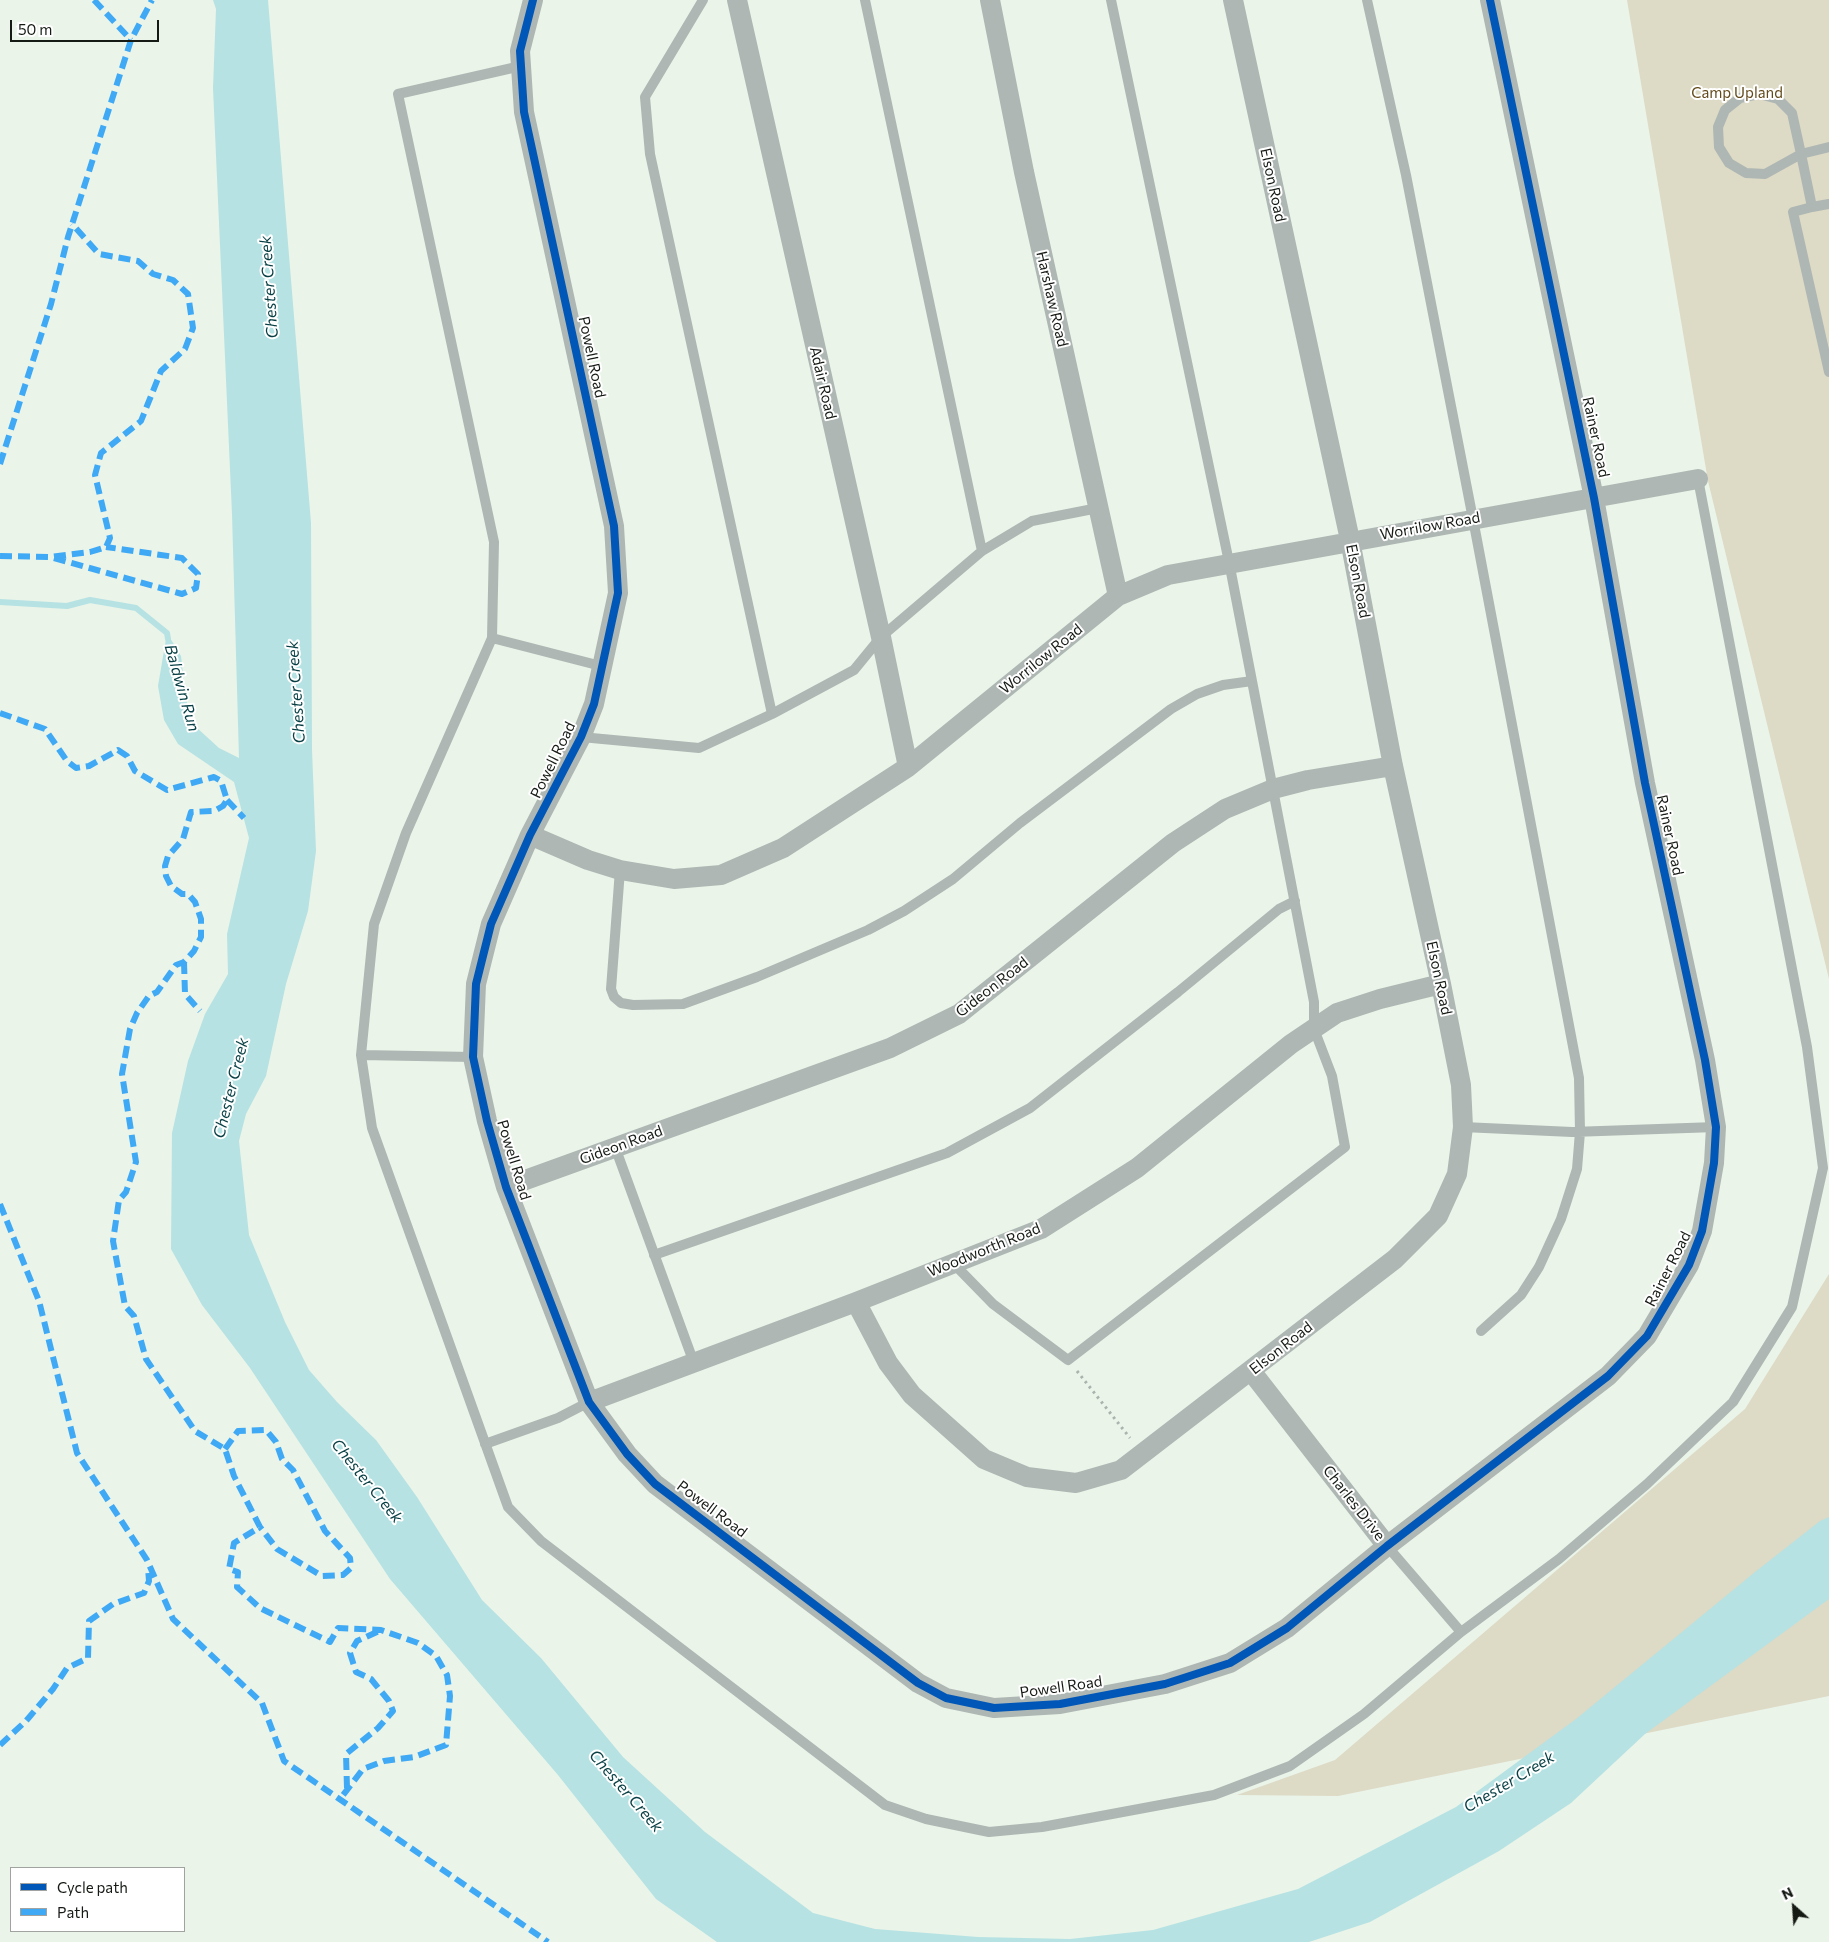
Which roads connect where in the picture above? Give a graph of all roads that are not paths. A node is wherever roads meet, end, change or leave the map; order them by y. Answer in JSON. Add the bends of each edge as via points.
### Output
{"nodes":[{"id":1,"x":533,"y":0,"type":"edge"},
{"id":2,"x":703,"y":0,"type":"edge"},
{"id":3,"x":737,"y":0,"type":"edge"},
{"id":4,"x":865,"y":0,"type":"edge"},
{"id":5,"x":990,"y":0,"type":"edge"},
{"id":6,"x":1111,"y":0,"type":"edge"},
{"id":7,"x":1233,"y":0,"type":"edge"},
{"id":8,"x":1367,"y":0,"type":"edge"},
{"id":9,"x":1490,"y":0,"type":"edge"},
{"id":10,"x":521,"y":66,"type":"junction"},
{"id":11,"x":1829,"y":147,"type":"edge"},
{"id":12,"x":1801,"y":154,"type":"junction"},
{"id":13,"x":1829,"y":204,"type":"edge"},
{"id":14,"x":1812,"y":207,"type":"junction"},
{"id":15,"x":1829,"y":372,"type":"edge"},
{"id":16,"x":1698,"y":479,"type":"joint"},
{"id":17,"x":1594,"y":498,"type":"junction"},
{"id":18,"x":1098,"y":508,"type":"junction"},
{"id":19,"x":1474,"y":519,"type":"junction"},
{"id":20,"x":1350,"y":540,"type":"junction"},
{"id":21,"x":982,"y":551,"type":"junction"},
{"id":22,"x":1229,"y":562,"type":"junction"},
{"id":23,"x":1118,"y":596,"type":"junction"},
{"id":24,"x":881,"y":637,"type":"junction"},
{"id":25,"x":492,"y":638,"type":"junction"},
{"id":26,"x":602,"y":666,"type":"junction"},
{"id":27,"x":1252,"y":680,"type":"junction"},
{"id":28,"x":772,"y":714,"type":"junction"},
{"id":29,"x":581,"y":738,"type":"junction"},
{"id":30,"x":1393,"y":766,"type":"junction"},
{"id":31,"x":908,"y":767,"type":"junction"},
{"id":32,"x":1273,"y":789,"type":"junction"},
{"id":33,"x":530,"y":835,"type":"junction"},
{"id":34,"x":620,"y":870,"type":"junction"},
{"id":35,"x":1295,"y":901,"type":"junction"},
{"id":36,"x":1441,"y":984,"type":"junction"},
{"id":37,"x":1314,"y":1029,"type":"junction"},
{"id":38,"x":361,"y":1055,"type":"junction"},
{"id":39,"x":473,"y":1058,"type":"junction"},
{"id":40,"x":1463,"y":1127,"type":"junction"},
{"id":41,"x":1716,"y":1127,"type":"junction"},
{"id":42,"x":1580,"y":1132,"type":"junction"},
{"id":43,"x":615,"y":1147,"type":"junction"},
{"id":44,"x":506,"y":1187,"type":"junction"},
{"id":45,"x":654,"y":1255,"type":"junction"},
{"id":46,"x":953,"y":1263,"type":"junction"},
{"id":47,"x":856,"y":1302,"type":"junction"},
{"id":48,"x":1481,"y":1331,"type":"dead end"},
{"id":49,"x":694,"y":1362,"type":"junction"},
{"id":50,"x":1251,"y":1370,"type":"junction"},
{"id":51,"x":589,"y":1402,"type":"junction"},
{"id":52,"x":485,"y":1444,"type":"junction"},
{"id":53,"x":1387,"y":1546,"type":"junction"},
{"id":54,"x":1461,"y":1632,"type":"junction"}],
"edges":[{"from":1,"to":10,"type":"street","name":"Powell Road","via":[[520,51]]},
{"from":2,"to":28,"type":"lane","via":[[645,97],[650,154]]},
{"from":3,"to":24,"type":"street","name":"Adair Road"},
{"from":4,"to":21,"type":"lane"},
{"from":5,"to":18,"type":"street","name":"Harshaw Road","via":[[1024,172]]},
{"from":6,"to":22,"type":"lane"},
{"from":7,"to":20,"type":"street","name":"Elson Road"},
{"from":8,"to":19,"type":"lane","via":[[1406,175]]},
{"from":9,"to":17,"type":"street","name":"Rainer Road"},
{"from":10,"to":25,"type":"lane","via":[[398,94],[494,542]]},
{"from":10,"to":26,"type":"street","name":"Powell Road","via":[[524,112],[614,526],[618,593]]},
{"from":11,"to":12,"type":"lane"},
{"from":12,"to":12,"type":"lane","via":[[1792,113],[1778,99],[1759,94],[1740,98],[1725,110],[1718,128],[1719,147],[1729,163],[1746,173],[1765,174]]},
{"from":12,"to":14,"type":"lane"},
{"from":13,"to":14,"type":"lane"},
{"from":14,"to":15,"type":"lane","via":[[1793,212]]},
{"from":16,"to":17,"type":"street","name":"Worrilow Road"},
{"from":16,"to":54,"type":"lane","via":[[1805,1038],[1823,1168],[1792,1307],[1733,1402],[1646,1484],[1559,1559]]},
{"from":17,"to":19,"type":"street","name":"Worrilow Road"},
{"from":17,"to":41,"type":"street","name":"Rainer Road","via":[[1645,784],[1705,1060]]},
{"from":18,"to":21,"type":"lane","via":[[1032,521]]},
{"from":18,"to":23,"type":"street","name":"Harshaw Road"},
{"from":19,"to":20,"type":"street","name":"Worrilow Road"},
{"from":19,"to":42,"type":"lane","via":[[1579,1078]]},
{"from":20,"to":22,"type":"street","name":"Worrilow Road"},
{"from":20,"to":30,"type":"street","name":"Elson Road"},
{"from":21,"to":24,"type":"lane"},
{"from":22,"to":23,"type":"street","name":"Worrilow Road","via":[[1168,575]]},
{"from":22,"to":27,"type":"lane"},
{"from":23,"to":31,"type":"street","name":"Worrilow Road"},
{"from":24,"to":28,"type":"lane","via":[[854,670]]},
{"from":24,"to":31,"type":"street","name":"Adair Road"},
{"from":25,"to":26,"type":"lane"},
{"from":25,"to":38,"type":"lane","via":[[406,833],[374,924]]},
{"from":26,"to":29,"type":"street","name":"Powell Road","via":[[594,704]]},
{"from":27,"to":32,"type":"lane"},
{"from":27,"to":34,"type":"lane","via":[[1223,684],[1171,709],[1020,823],[953,879],[904,912],[758,977],[683,1004],[633,1005],[621,1003],[614,997],[611,989]]},
{"from":28,"to":29,"type":"lane","via":[[699,748]]},
{"from":29,"to":33,"type":"street","name":"Powell Road"},
{"from":30,"to":32,"type":"street","name":"Gideon Road"},
{"from":30,"to":36,"type":"street","name":"Elson Road"},
{"from":31,"to":34,"type":"street","name":"Worrilow Road","via":[[783,848],[721,875],[674,879]]},
{"from":32,"to":35,"type":"lane"},
{"from":32,"to":43,"type":"street","name":"Gideon Road","via":[[1225,809],[1174,844],[958,1014],[890,1048]]},
{"from":33,"to":34,"type":"street","name":"Worrilow Road"},
{"from":33,"to":39,"type":"street","name":"Powell Road","via":[[491,924],[476,984]]},
{"from":35,"to":37,"type":"lane","via":[[1314,1002]]},
{"from":35,"to":45,"type":"lane","via":[[1279,908],[1030,1108],[947,1153]]},
{"from":36,"to":37,"type":"street","name":"Woodworth Road","via":[[1337,1013]]},
{"from":36,"to":40,"type":"street","name":"Elson Road","via":[[1461,1085]]},
{"from":37,"to":46,"type":"street","name":"Woodworth Road","via":[[1137,1168],[1041,1229]]},
{"from":37,"to":46,"type":"lane","via":[[1332,1076],[1344,1147],[1068,1360],[993,1304]]},
{"from":38,"to":39,"type":"lane"},
{"from":38,"to":52,"type":"lane","via":[[372,1128]]},
{"from":39,"to":44,"type":"street","name":"Powell Road","via":[[486,1121]]},
{"from":40,"to":42,"type":"lane"},
{"from":40,"to":50,"type":"street","name":"Elson Road","via":[[1457,1174],[1438,1216],[1395,1259]]},
{"from":41,"to":42,"type":"lane"},
{"from":41,"to":53,"type":"street","name":"Rainer Road","via":[[1714,1163],[1702,1231],[1685,1273],[1648,1336],[1608,1376]]},
{"from":42,"to":48,"type":"lane","via":[[1577,1170],[1562,1219],[1539,1267],[1521,1295]]},
{"from":43,"to":44,"type":"street","name":"Gideon Road"},
{"from":43,"to":45,"type":"lane"},
{"from":44,"to":51,"type":"street","name":"Powell Road"},
{"from":45,"to":49,"type":"lane"},
{"from":46,"to":47,"type":"street","name":"Woodworth Road"},
{"from":47,"to":49,"type":"street","name":"Woodworth Road"},
{"from":47,"to":50,"type":"street","name":"Elson Road","via":[[888,1363],[912,1395],[984,1459],[1027,1477],[1076,1483],[1121,1470]]},
{"from":49,"to":51,"type":"street","name":"Woodworth Road"},
{"from":50,"to":53,"type":"street","name":"Charles Drive"},
{"from":51,"to":52,"type":"lane","name":"Woodworth Road","via":[[558,1418]]},
{"from":51,"to":53,"type":"street","name":"Powell Road","via":[[627,1454],[655,1484],[918,1683],[946,1698],[994,1708],[1060,1704],[1165,1684],[1230,1663],[1287,1628]]},
{"from":52,"to":54,"type":"lane","via":[[508,1508],[541,1541],[639,1617],[885,1805],[926,1819],[989,1832],[1042,1827],[1214,1795],[1290,1766],[1364,1714]]},
{"from":53,"to":54,"type":"lane","name":"Charles Drive"}]}
